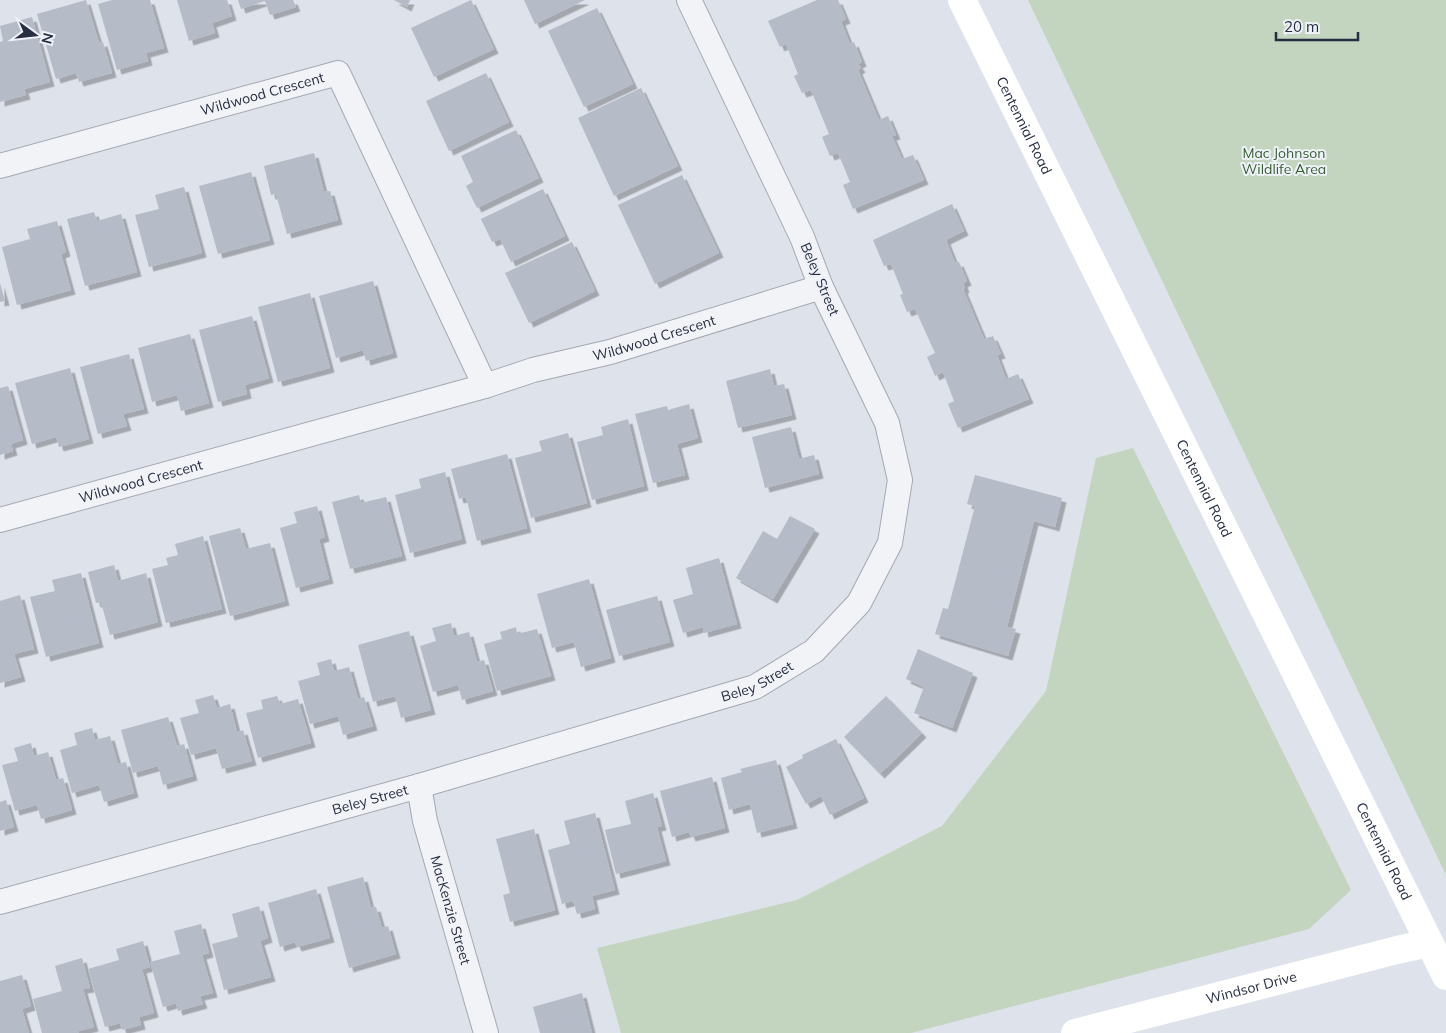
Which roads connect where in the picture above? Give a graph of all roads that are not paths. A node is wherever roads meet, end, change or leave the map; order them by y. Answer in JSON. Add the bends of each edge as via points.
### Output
{"nodes":[{"id":1,"x":689,"y":0,"type":"edge"},
{"id":2,"x":962,"y":0,"type":"edge"},
{"id":3,"x":0,"y":166,"type":"edge"},
{"id":4,"x":821,"y":287,"type":"junction"},
{"id":5,"x":485,"y":386,"type":"junction"},
{"id":6,"x":0,"y":520,"type":"edge"},
{"id":7,"x":419,"y":786,"type":"junction"},
{"id":8,"x":0,"y":902,"type":"edge"},
{"id":9,"x":1429,"y":943,"type":"junction"},
{"id":10,"x":1446,"y":976,"type":"edge"},
{"id":11,"x":486,"y":1033,"type":"edge"},
{"id":12,"x":1075,"y":1033,"type":"edge"}],
"edges":[{"from":1,"to":4,"type":"street","name":"Beley Street","via":[[802,237]]},
{"from":2,"to":9,"type":"main road","name":"Centennial Road"},
{"from":3,"to":5,"type":"street","name":"Wildwood Crescent","via":[[338,73]]},
{"from":4,"to":5,"type":"street","name":"Wildwood Crescent","via":[[610,352],[533,370]]},
{"from":4,"to":7,"type":"street","name":"Beley Street","via":[[887,423],[900,480],[890,543],[859,603],[814,651],[755,687]]},
{"from":5,"to":6,"type":"street","name":"Wildwood Crescent"},
{"from":7,"to":8,"type":"street","name":"Beley Street"},
{"from":7,"to":11,"type":"street","name":"MacKenzie Street"},
{"from":9,"to":10,"type":"main road","name":"Centennial Road"},
{"from":9,"to":12,"type":"main road","name":"Windsor Drive"}]}
